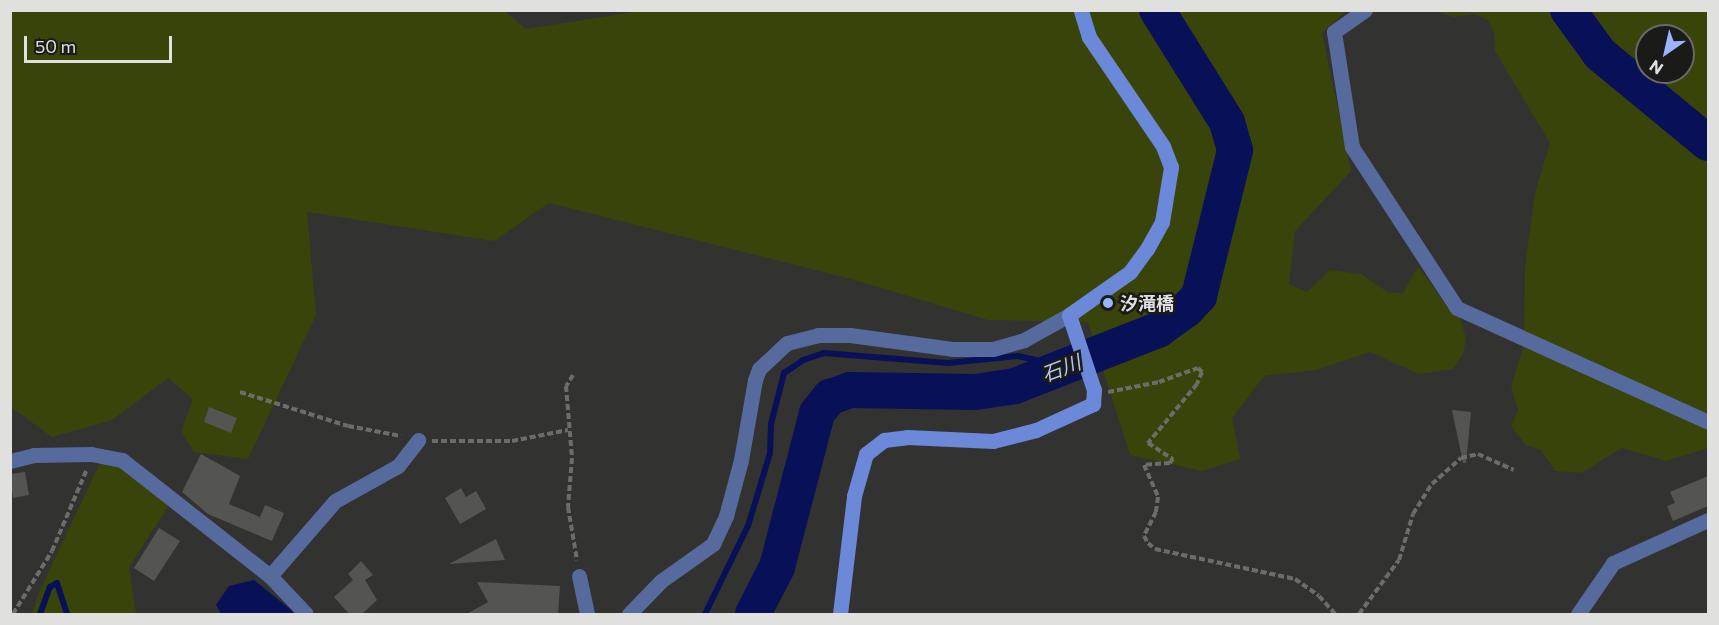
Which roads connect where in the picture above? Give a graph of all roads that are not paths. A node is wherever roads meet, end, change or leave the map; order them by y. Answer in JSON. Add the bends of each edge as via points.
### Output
{"nodes":[{"id":1,"x":1081,"y":10,"type":"edge"},
{"id":2,"x":1365,"y":10,"type":"edge"},
{"id":3,"x":1071,"y":318,"type":"junction"},
{"id":4,"x":1708,"y":422,"type":"edge"},
{"id":5,"x":418,"y":440,"type":"dead end"},
{"id":6,"x":10,"y":461,"type":"edge"},
{"id":7,"x":1708,"y":520,"type":"edge"},
{"id":8,"x":270,"y":576,"type":"junction"},
{"id":9,"x":579,"y":576,"type":"road end"},
{"id":10,"x":306,"y":615,"type":"edge"},
{"id":11,"x":587,"y":615,"type":"edge"},
{"id":12,"x":629,"y":615,"type":"edge"},
{"id":13,"x":840,"y":615,"type":"edge"},
{"id":14,"x":1578,"y":615,"type":"edge"}],
"edges":[{"from":1,"to":3,"type":"main road","via":[[1089,38],[1163,146],[1171,167],[1162,222],[1147,249],[1130,272]]},
{"from":2,"to":4,"type":"street","via":[[1334,32],[1353,147],[1457,308]]},
{"from":3,"to":12,"type":"street","via":[[1024,340],[993,349],[954,349],[850,335],[818,335],[787,343],[759,369],[741,460],[726,516],[713,544],[661,580]]},
{"from":3,"to":13,"type":"main road","via":[[1094,394],[1084,409],[1036,430],[993,441],[907,437],[884,440],[867,454],[854,496]]},
{"from":5,"to":8,"type":"street","via":[[398,466],[335,501]]},
{"from":6,"to":8,"type":"street","via":[[34,455],[91,454],[122,460]]},
{"from":7,"to":14,"type":"street","via":[[1613,563]]},
{"from":8,"to":10,"type":"street"},
{"from":9,"to":11,"type":"street"}]}
